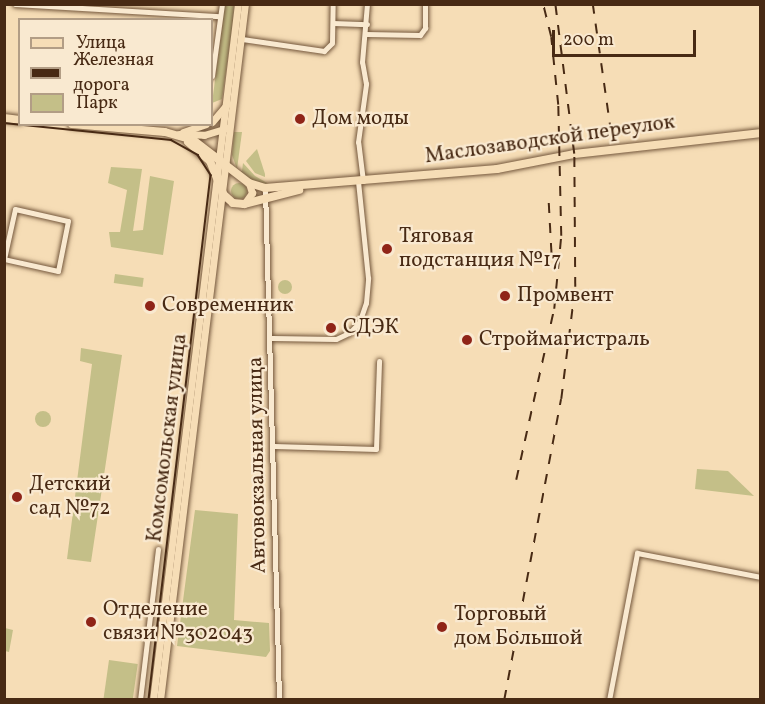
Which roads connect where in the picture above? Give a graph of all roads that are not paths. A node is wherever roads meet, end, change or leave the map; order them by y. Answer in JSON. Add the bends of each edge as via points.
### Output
{"nodes":[{"id":1,"x":15,"y":4,"type":"edge"},
{"id":2,"x":222,"y":4,"type":"edge"},
{"id":3,"x":238,"y":4,"type":"edge"},
{"id":4,"x":245,"y":4,"type":"edge"},
{"id":5,"x":333,"y":4,"type":"edge"},
{"id":6,"x":367,"y":4,"type":"edge"},
{"id":7,"x":425,"y":4,"type":"edge"},
{"id":8,"x":98,"y":7,"type":"edge"},
{"id":9,"x":150,"y":8,"type":"edge"},
{"id":10,"x":220,"y":16,"type":"junction"},
{"id":11,"x":333,"y":23,"type":"junction"},
{"id":12,"x":367,"y":24,"type":"junction"},
{"id":13,"x":366,"y":34,"type":"junction"},
{"id":14,"x":242,"y":39,"type":"junction"},
{"id":15,"x":213,"y":68,"type":"edge"},
{"id":16,"x":229,"y":101,"type":"junction"},
{"id":17,"x":213,"y":121,"type":"edge"},
{"id":18,"x":232,"y":124,"type":"junction"},
{"id":19,"x":95,"y":126,"type":"edge"},
{"id":20,"x":196,"y":126,"type":"edge"},
{"id":21,"x":225,"y":130,"type":"junction"},
{"id":22,"x":165,"y":132,"type":"junction"},
{"id":23,"x":760,"y":133,"type":"edge"},
{"id":24,"x":224,"y":162,"type":"junction"},
{"id":25,"x":222,"y":179,"type":"junction"},
{"id":26,"x":246,"y":181,"type":"junction"},
{"id":27,"x":360,"y":181,"type":"junction"},
{"id":28,"x":308,"y":187,"type":"junction"},
{"id":29,"x":265,"y":188,"type":"junction"},
{"id":30,"x":223,"y":194,"type":"junction"},
{"id":31,"x":264,"y":199,"type":"junction"},
{"id":32,"x":240,"y":204,"type":"junction"},
{"id":33,"x":220,"y":219,"type":"junction"},
{"id":34,"x":4,"y":260,"type":"edge"},
{"id":35,"x":272,"y":338,"type":"junction"},
{"id":36,"x":380,"y":361,"type":"dead end"},
{"id":37,"x":274,"y":446,"type":"junction"},
{"id":38,"x":158,"y":549,"type":"dead end"},
{"id":39,"x":760,"y":577,"type":"edge"},
{"id":40,"x":140,"y":699,"type":"edge"},
{"id":41,"x":153,"y":699,"type":"edge"},
{"id":42,"x":160,"y":699,"type":"edge"},
{"id":43,"x":279,"y":699,"type":"edge"},
{"id":44,"x":609,"y":699,"type":"edge"}],
"edges":[{"from":1,"to":8,"type":"street"},
{"from":2,"to":10,"type":"street"},
{"from":3,"to":16,"type":"main road","name":"Комсомольская улица"},
{"from":4,"to":14,"type":"main road","name":"Комсомольская улица"},
{"from":5,"to":11,"type":"street"},
{"from":6,"to":12,"type":"street","name":"Автовокзальная улица"},
{"from":7,"to":13,"type":"street","via":[[425,27],[420,35]]},
{"from":8,"to":9,"type":"street"},
{"from":9,"to":10,"type":"street"},
{"from":10,"to":15,"type":"street"},
{"from":11,"to":12,"type":"street"},
{"from":11,"to":14,"type":"street","via":[[332,43],[324,51]]},
{"from":12,"to":13,"type":"street","name":"Автовокзальная улица"},
{"from":13,"to":27,"type":"street","name":"Автовокзальная улица","via":[[362,62],[366,84],[358,142]]},
{"from":14,"to":18,"type":"main road","name":"Комсомольская улица"},
{"from":16,"to":17,"type":"main road"},
{"from":16,"to":21,"type":"main road","name":"Комсомольская улица"},
{"from":18,"to":21,"type":"main road"},
{"from":18,"to":24,"type":"main road","name":"Комсомольская улица"},
{"from":19,"to":22,"type":"highway"},
{"from":20,"to":22,"type":"main road"},
{"from":21,"to":22,"type":"main road","via":[[204,135]]},
{"from":21,"to":24,"type":"main road","name":"Комсомольская улица"},
{"from":22,"to":24,"type":"highway","via":[[198,142]]},
{"from":22,"to":25,"type":"highway","via":[[201,151]]},
{"from":23,"to":27,"type":"highway","name":"Маслозаводской переулок","via":[[574,154],[497,169]]},
{"from":24,"to":25,"type":"main road","name":"Комсомольская улица"},
{"from":24,"to":26,"type":"highway"},
{"from":25,"to":26,"type":"main road"},
{"from":25,"to":30,"type":"highway","name":"Комсомольская улица"},
{"from":25,"to":41,"type":"main road","name":"Комсомольская улица"},
{"from":26,"to":29,"type":"highway","name":"Маслозаводской переулок"},
{"from":26,"to":32,"type":"main road","via":[[252,193]]},
{"from":27,"to":28,"type":"highway","name":"Маслозаводской переулок"},
{"from":27,"to":35,"type":"street","name":"Автовокзальная улица","via":[[368,278],[359,323],[336,339]]},
{"from":28,"to":29,"type":"highway","name":"Маслозаводской переулок"},
{"from":28,"to":31,"type":"highway","name":"Маслозаводской переулок"},
{"from":29,"to":31,"type":"street","name":"Автовокзальная улица"},
{"from":30,"to":32,"type":"highway"},
{"from":30,"to":33,"type":"main road","name":"Комсомольская улица"},
{"from":31,"to":32,"type":"highway","name":"Маслозаводской переулок"},
{"from":31,"to":35,"type":"street","name":"Автовокзальная улица"},
{"from":32,"to":33,"type":"main road"},
{"from":33,"to":42,"type":"main road","name":"Комсомольская улица"},
{"from":34,"to":34,"type":"street","via":[[58,271],[68,221],[15,210]]},
{"from":35,"to":37,"type":"street","name":"Автовокзальная улица"},
{"from":36,"to":37,"type":"street","via":[[376,449]]},
{"from":37,"to":43,"type":"street","name":"Автовокзальная улица"},
{"from":38,"to":40,"type":"street"},
{"from":39,"to":44,"type":"street","via":[[637,553]]}]}
